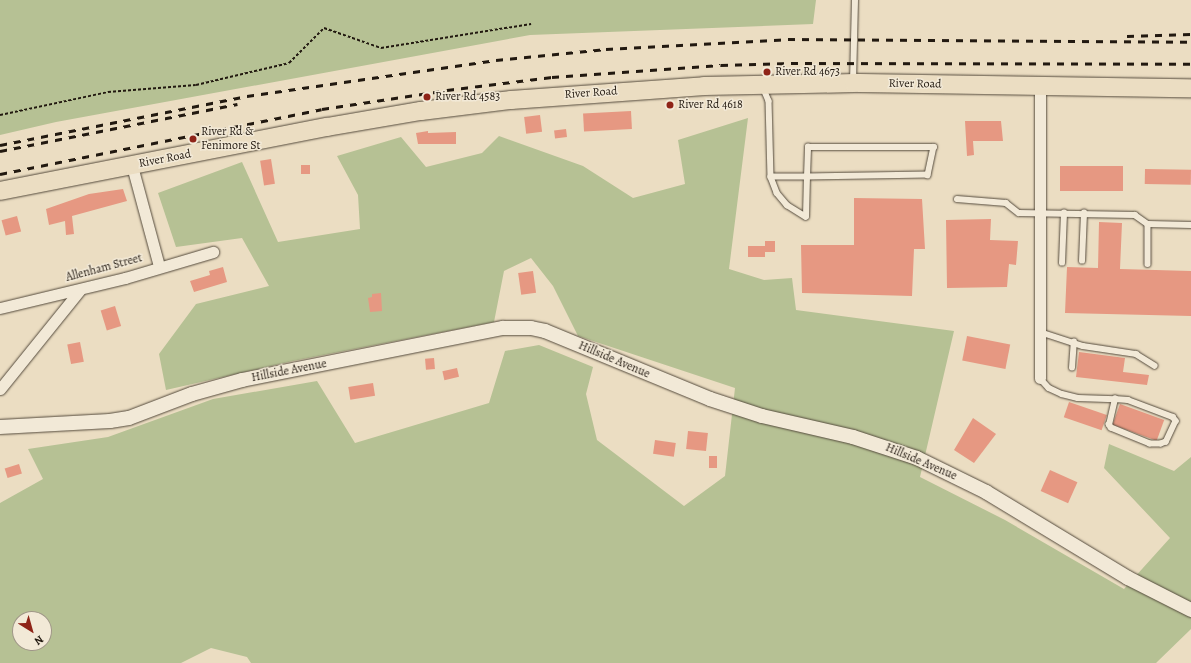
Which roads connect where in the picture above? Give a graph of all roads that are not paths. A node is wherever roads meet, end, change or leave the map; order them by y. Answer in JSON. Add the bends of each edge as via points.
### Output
{"nodes":[{"id":1,"x":855,"y":0,"type":"edge"},
{"id":2,"x":854,"y":84,"type":"junction"},
{"id":3,"x":762,"y":85,"type":"junction"},
{"id":4,"x":1040,"y":86,"type":"junction"},
{"id":5,"x":1191,"y":88,"type":"edge"},
{"id":6,"x":132,"y":166,"type":"junction"},
{"id":7,"x":771,"y":177,"type":"junction"},
{"id":8,"x":807,"y":177,"type":"junction"},
{"id":9,"x":0,"y":190,"type":"edge"},
{"id":10,"x":957,"y":199,"type":"dead end"},
{"id":11,"x":1040,"y":212,"type":"junction"},
{"id":12,"x":1064,"y":213,"type":"junction"},
{"id":13,"x":1084,"y":213,"type":"junction"},
{"id":14,"x":1148,"y":224,"type":"junction"},
{"id":15,"x":1191,"y":225,"type":"edge"},
{"id":16,"x":213,"y":252,"type":"dead end"},
{"id":17,"x":1082,"y":261,"type":"dead end"},
{"id":18,"x":1062,"y":263,"type":"dead end"},
{"id":19,"x":1148,"y":264,"type":"dead end"},
{"id":20,"x":159,"y":266,"type":"junction"},
{"id":21,"x":80,"y":290,"type":"junction"},
{"id":22,"x":0,"y":308,"type":"edge"},
{"id":23,"x":1040,"y":332,"type":"junction"},
{"id":24,"x":1074,"y":342,"type":"junction"},
{"id":25,"x":1155,"y":366,"type":"dead end"},
{"id":26,"x":1072,"y":368,"type":"dead end"},
{"id":27,"x":1040,"y":378,"type":"joint"},
{"id":28,"x":0,"y":389,"type":"edge"},
{"id":29,"x":1115,"y":400,"type":"junction"},
{"id":30,"x":0,"y":427,"type":"edge"},
{"id":31,"x":1191,"y":610,"type":"edge"}],
"edges":[{"from":1,"to":2,"type":"lane"},
{"from":2,"to":3,"type":"main road","name":"River Road"},
{"from":2,"to":4,"type":"main road","name":"River Road"},
{"from":3,"to":6,"type":"main road","name":"River Road","via":[[604,92],[422,110]]},
{"from":3,"to":7,"type":"lane","via":[[769,101]]},
{"from":4,"to":5,"type":"main road","name":"River Road"},
{"from":4,"to":11,"type":"street"},
{"from":6,"to":9,"type":"main road","name":"River Road"},
{"from":6,"to":20,"type":"street"},
{"from":7,"to":8,"type":"lane"},
{"from":7,"to":8,"type":"lane","via":[[776,193],[787,205],[806,217]]},
{"from":8,"to":8,"type":"lane","via":[[928,175],[934,147],[808,147]]},
{"from":10,"to":11,"type":"lane","via":[[1006,203],[1019,213]]},
{"from":11,"to":12,"type":"lane"},
{"from":11,"to":23,"type":"street"},
{"from":12,"to":13,"type":"lane"},
{"from":12,"to":18,"type":"lane"},
{"from":13,"to":14,"type":"lane","via":[[1134,215]]},
{"from":13,"to":17,"type":"lane"},
{"from":14,"to":15,"type":"lane"},
{"from":14,"to":19,"type":"lane"},
{"from":16,"to":20,"type":"street","name":"Allenham Street"},
{"from":20,"to":21,"type":"street","name":"Allenham Street"},
{"from":21,"to":22,"type":"street","name":"Allenham Street"},
{"from":21,"to":28,"type":"street"},
{"from":23,"to":24,"type":"lane"},
{"from":23,"to":27,"type":"street"},
{"from":24,"to":25,"type":"lane","via":[[1136,354]]},
{"from":24,"to":26,"type":"lane"},
{"from":27,"to":29,"type":"lane","via":[[1049,388],[1062,394],[1078,398]]},
{"from":29,"to":29,"type":"lane","via":[[1128,400],[1173,417],[1176,421],[1166,442],[1150,444],[1111,428],[1109,425]]},
{"from":30,"to":31,"type":"street","name":"Hillside Avenue","via":[[129,418],[192,394],[242,380],[503,328],[531,328],[545,331],[710,399],[762,416],[853,436],[917,458],[980,488],[1128,578]]}]}
